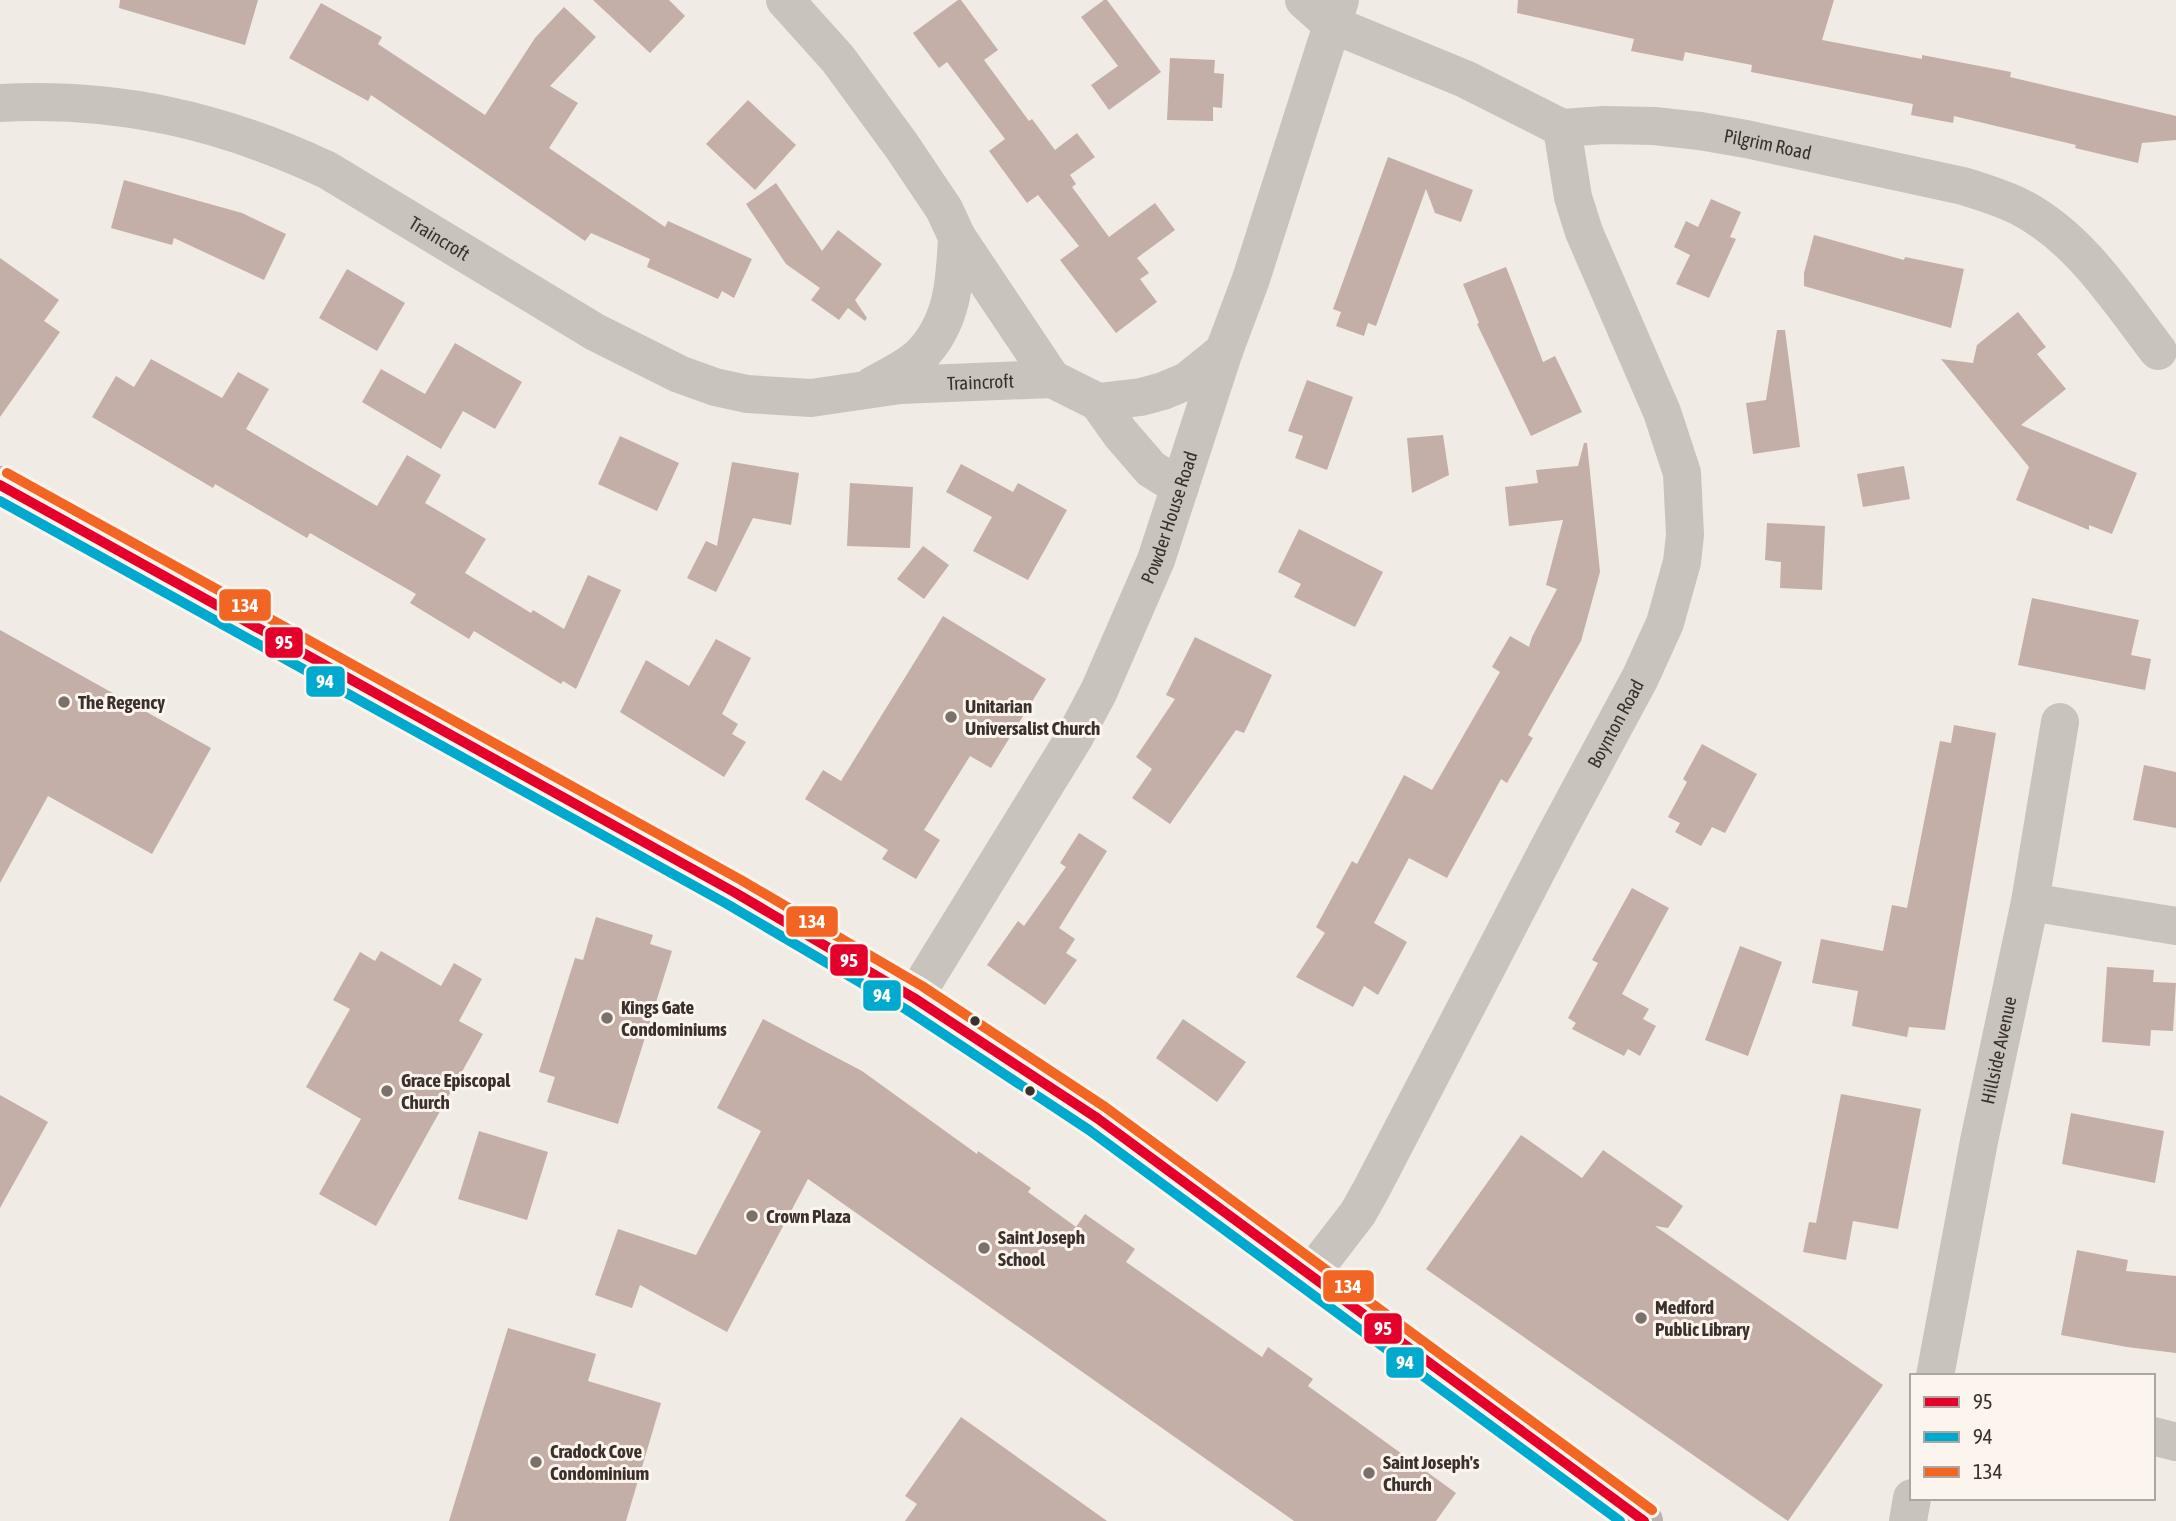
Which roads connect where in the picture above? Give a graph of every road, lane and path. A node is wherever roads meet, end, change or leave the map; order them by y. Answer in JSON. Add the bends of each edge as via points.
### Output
{"nodes":[{"id":1,"x":785,"y":0,"type":"edge"},
{"id":2,"x":1325,"y":8,"type":"edge"},
{"id":3,"x":0,"y":103,"type":"edge"},
{"id":4,"x":1562,"y":128,"type":"junction"},
{"id":5,"x":957,"y":237,"type":"junction"},
{"id":6,"x":1224,"y":351,"type":"junction"},
{"id":7,"x":2158,"y":351,"type":"dead end"},
{"id":8,"x":1052,"y":379,"type":"junction"},
{"id":9,"x":868,"y":388,"type":"junction"},
{"id":10,"x":1098,"y":402,"type":"junction"},
{"id":11,"x":0,"y":485,"type":"edge"},
{"id":12,"x":1180,"y":487,"type":"junction"},
{"id":13,"x":2060,"y":722,"type":"dead end"},
{"id":14,"x":2030,"y":902,"type":"junction"},
{"id":15,"x":2176,"y":926,"type":"edge"},
{"id":16,"x":914,"y":998,"type":"junction"},
{"id":17,"x":1311,"y":1274,"type":"junction"},
{"id":18,"x":1935,"y":1374,"type":"edge"},
{"id":19,"x":2155,"y":1437,"type":"edge"},
{"id":20,"x":2176,"y":1442,"type":"edge"},
{"id":21,"x":1912,"y":1500,"type":"edge"},
{"id":22,"x":1644,"y":1521,"type":"edge"},
{"id":23,"x":1908,"y":1521,"type":"edge"}],
"edges":[{"from":1,"to":5,"type":"street","name":"Traincroft","via":[[838,59],[901,145]]},
{"from":2,"to":4,"type":"street"},
{"from":2,"to":6,"type":"street","name":"Powder House Road","via":[[1251,279]]},
{"from":3,"to":9,"type":"street","name":"Traincroft","via":[[68,102],[161,113],[287,152],[327,170],[594,332],[715,387],[811,398]]},
{"from":4,"to":7,"type":"street","name":"Pilgrim Road","via":[[1654,126],[1700,131],[1994,196],[2038,218],[2088,260]]},
{"from":4,"to":17,"type":"street","name":"Boynton Road","via":[[1573,197],[1584,232],[1649,379],[1682,473],[1682,562],[1665,623],[1640,678],[1369,1195]]},
{"from":5,"to":8,"type":"street","name":"Traincroft"},
{"from":5,"to":9,"type":"street","name":"Traincroft","via":[[952,302],[944,322],[920,356]]},
{"from":6,"to":10,"type":"street","via":[[1187,381],[1163,391]]},
{"from":6,"to":12,"type":"street","name":"Powder House Road"},
{"from":8,"to":9,"type":"street","name":"Traincroft"},
{"from":8,"to":10,"type":"street","name":"Traincroft"},
{"from":10,"to":12,"type":"street","name":"Traincroft","via":[[1151,469]]},
{"from":11,"to":16,"type":"main road","via":[[745,898]]},
{"from":12,"to":16,"type":"street","name":"Powder House Road","via":[[1156,560],[1074,738]]},
{"from":13,"to":14,"type":"street","name":"Hillside Avenue"},
{"from":14,"to":15,"type":"street"},
{"from":14,"to":18,"type":"street","name":"Hillside Avenue"},
{"from":16,"to":17,"type":"main road","via":[[1097,1118]]},
{"from":17,"to":22,"type":"main road"},
{"from":19,"to":20,"type":"street"},
{"from":21,"to":23,"type":"street"}]}
